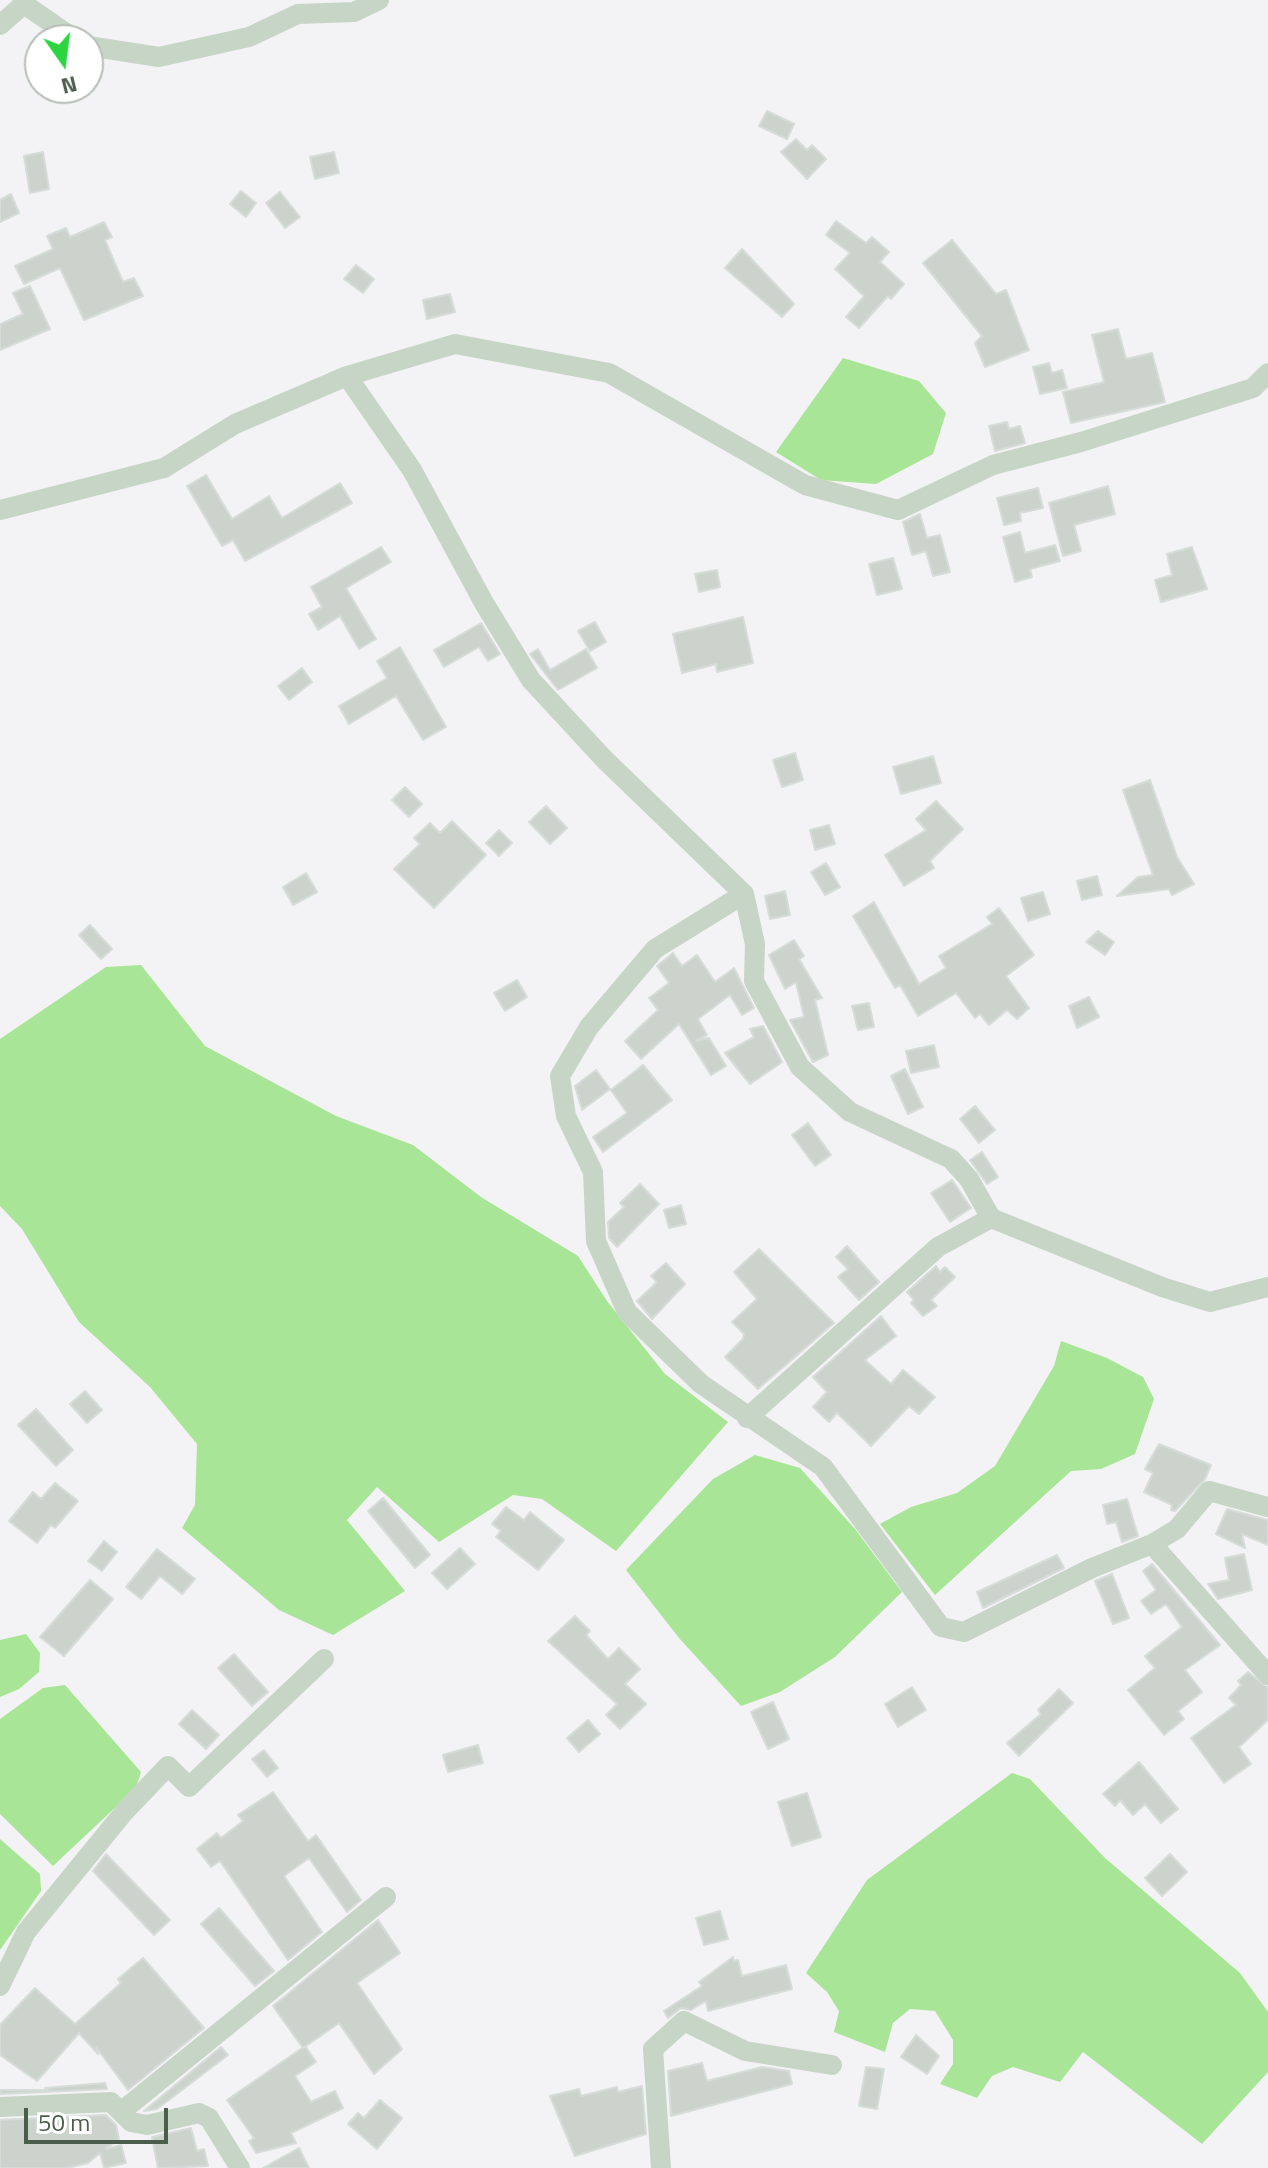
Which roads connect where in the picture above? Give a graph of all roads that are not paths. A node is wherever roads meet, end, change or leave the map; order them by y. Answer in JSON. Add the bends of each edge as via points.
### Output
{"nodes":[{"id":1,"x":379,"y":0,"type":"edge"},
{"id":2,"x":53,"y":24,"type":"edge"},
{"id":3,"x":0,"y":25,"type":"edge"},
{"id":4,"x":104,"y":48,"type":"edge"},
{"id":5,"x":1268,"y":373,"type":"edge"},
{"id":6,"x":347,"y":376,"type":"junction"},
{"id":7,"x":0,"y":510,"type":"edge"},
{"id":8,"x":744,"y":894,"type":"junction"},
{"id":9,"x":991,"y":1218,"type":"junction"},
{"id":10,"x":1268,"y":1287,"type":"edge"},
{"id":11,"x":747,"y":1418,"type":"junction"},
{"id":12,"x":1268,"y":1507,"type":"edge"},
{"id":13,"x":1152,"y":1544,"type":"junction"},
{"id":14,"x":324,"y":1659,"type":"dead end"},
{"id":15,"x":1268,"y":1675,"type":"edge"},
{"id":16,"x":386,"y":1897,"type":"dead end"},
{"id":17,"x":0,"y":1986,"type":"edge"},
{"id":18,"x":832,"y":2065,"type":"dead end"},
{"id":19,"x":0,"y":2107,"type":"edge"},
{"id":20,"x":122,"y":2111,"type":"junction"},
{"id":21,"x":240,"y":2168,"type":"edge"},
{"id":22,"x":661,"y":2168,"type":"edge"}],
"edges":[{"from":1,"to":4,"type":"street","via":[[354,12],[298,14],[249,37],[159,57]]},
{"from":2,"to":3,"type":"street","via":[[24,4]]},
{"from":5,"to":6,"type":"street","via":[[1253,388],[993,465],[898,510],[805,485],[609,373],[455,344]]},
{"from":6,"to":7,"type":"street","via":[[235,424],[164,468]]},
{"from":6,"to":8,"type":"street","via":[[412,470],[531,680]]},
{"from":8,"to":9,"type":"street","via":[[755,944],[754,981],[800,1067],[850,1112],[951,1159]]},
{"from":8,"to":11,"type":"street","via":[[655,949],[589,1027],[560,1076],[566,1116],[593,1172],[596,1241],[627,1312],[701,1384]]},
{"from":9,"to":10,"type":"street","via":[[1210,1302]]},
{"from":9,"to":11,"type":"street","via":[[938,1247]]},
{"from":11,"to":13,"type":"street","via":[[823,1467],[941,1627],[964,1632]]},
{"from":12,"to":13,"type":"street","via":[[1209,1491],[1177,1529]]},
{"from":13,"to":15,"type":"street"},
{"from":14,"to":17,"type":"street","via":[[189,1787],[168,1766],[26,1932]]},
{"from":16,"to":20,"type":"street"},
{"from":18,"to":22,"type":"street","via":[[745,2051],[684,2021],[653,2049]]},
{"from":19,"to":20,"type":"street","via":[[111,2102]]},
{"from":20,"to":21,"type":"street","via":[[131,2122],[147,2125],[205,2115]]}]}
